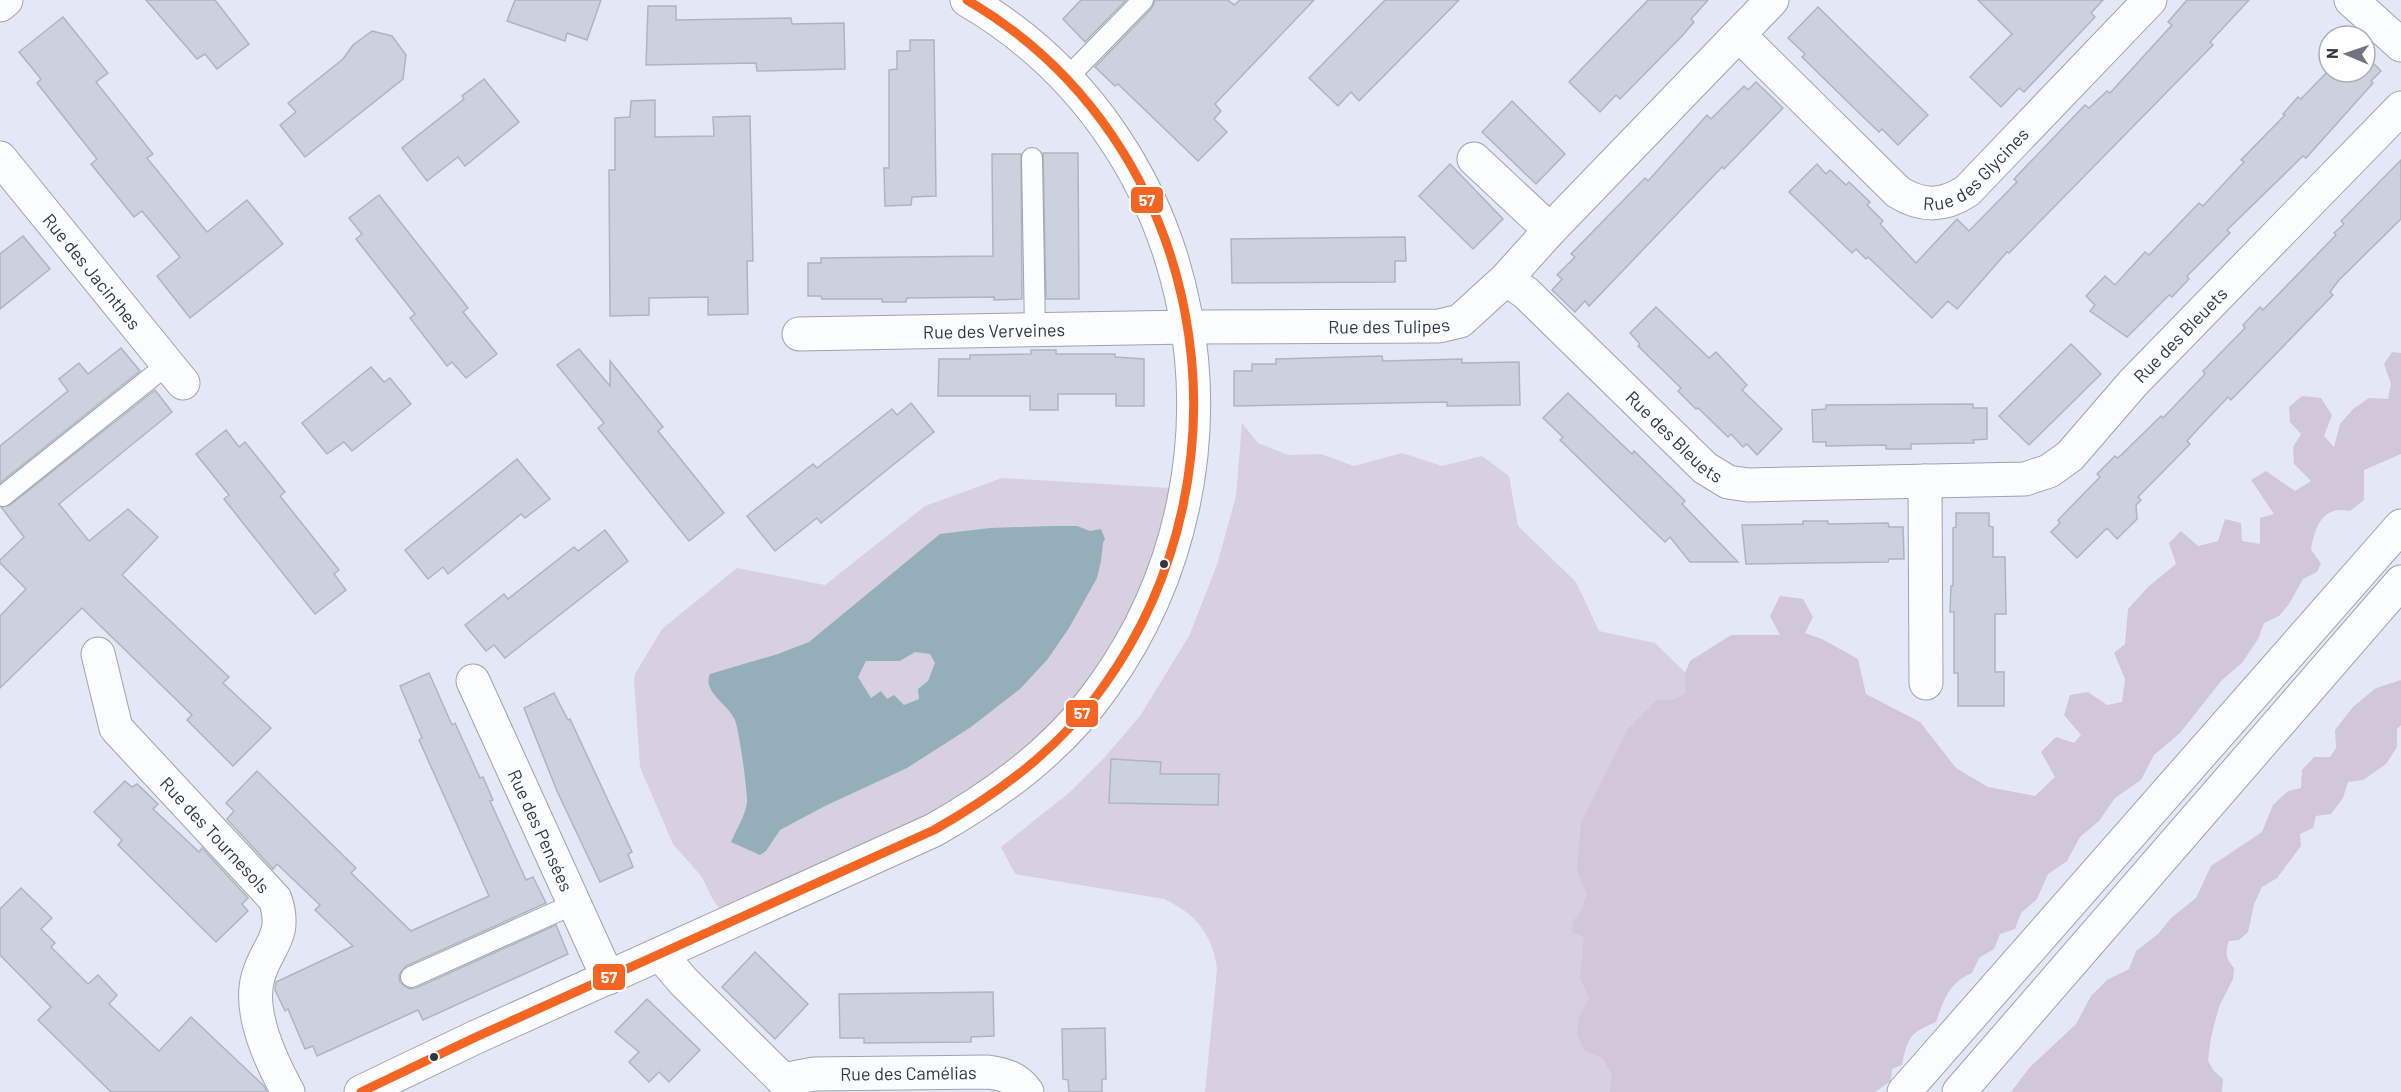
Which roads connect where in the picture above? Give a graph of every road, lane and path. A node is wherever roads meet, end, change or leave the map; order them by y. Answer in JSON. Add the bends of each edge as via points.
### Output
{"nodes":[{"id":1,"x":6,"y":0,"type":"edge"},
{"id":2,"x":967,"y":0,"type":"edge"},
{"id":3,"x":1143,"y":0,"type":"edge"},
{"id":4,"x":1772,"y":0,"type":"edge"},
{"id":5,"x":2150,"y":0,"type":"edge"},
{"id":6,"x":2351,"y":0,"type":"edge"},
{"id":7,"x":0,"y":5,"type":"edge"},
{"id":8,"x":1738,"y":35,"type":"junction"},
{"id":9,"x":2401,"y":45,"type":"edge"},
{"id":10,"x":1066,"y":79,"type":"junction"},
{"id":11,"x":2401,"y":108,"type":"edge"},
{"id":12,"x":1032,"y":158,"type":"dead end"},
{"id":13,"x":1474,"y":159,"type":"dead end"},
{"id":14,"x":7,"y":179,"type":"edge"},
{"id":15,"x":1550,"y":231,"type":"junction"},
{"id":16,"x":1506,"y":279,"type":"junction"},
{"id":17,"x":1189,"y":327,"type":"junction"},
{"id":18,"x":1035,"y":331,"type":"junction"},
{"id":19,"x":799,"y":334,"type":"dead end"},
{"id":20,"x":175,"y":374,"type":"joint"},
{"id":21,"x":1925,"y":482,"type":"junction"},
{"id":22,"x":3,"y":496,"type":"dead end"},
{"id":23,"x":2401,"y":526,"type":"edge"},
{"id":24,"x":2401,"y":582,"type":"edge"},
{"id":25,"x":98,"y":654,"type":"dead end"},
{"id":26,"x":472,"y":681,"type":"dead end"},
{"id":27,"x":1926,"y":683,"type":"dead end"},
{"id":28,"x":574,"y":904,"type":"junction"},
{"id":29,"x":661,"y":955,"type":"junction"},
{"id":30,"x":411,"y":977,"type":"dead end"},
{"id":31,"x":608,"y":978,"type":"junction"},
{"id":32,"x":416,"y":1080,"type":"edge"},
{"id":33,"x":781,"y":1086,"type":"edge"},
{"id":34,"x":288,"y":1092,"type":"edge"},
{"id":35,"x":361,"y":1092,"type":"edge"},
{"id":36,"x":1027,"y":1092,"type":"edge"},
{"id":37,"x":1904,"y":1092,"type":"edge"},
{"id":38,"x":1959,"y":1092,"type":"edge"}],
"edges":[{"from":1,"to":7,"type":"main road"},
{"from":2,"to":10,"type":"main road","via":[[1001,23]]},
{"from":3,"to":10,"type":"lane"},
{"from":4,"to":8,"type":"main road","name":"Rue des Tulipes"},
{"from":5,"to":8,"type":"main road","name":"Rue des Glycines","via":[[1967,191],[1950,200],[1927,204],[1898,192]]},
{"from":6,"to":9,"type":"main road"},
{"from":8,"to":15,"type":"main road","name":"Rue des Tulipes"},
{"from":10,"to":17,"type":"main road","via":[[1122,152],[1150,204]]},
{"from":11,"to":21,"type":"main road","name":"Rue des Bleuets","via":[[2056,467],[2025,479]]},
{"from":12,"to":18,"type":"lane"},
{"from":13,"to":15,"type":"main road"},
{"from":14,"to":20,"type":"main road","name":"Rue des Jacinthes"},
{"from":15,"to":16,"type":"main road","name":"Rue des Tulipes"},
{"from":16,"to":17,"type":"main road","name":"Rue des Tulipes","via":[[1461,321],[1439,326]]},
{"from":16,"to":21,"type":"main road","name":"Rue des Bleuets","via":[[1526,293],[1718,477],[1748,485]]},
{"from":17,"to":18,"type":"main road","name":"Rue des Verveines"},
{"from":17,"to":29,"type":"main road","via":[[1194,430],[1178,528],[1147,611],[1116,667],[1088,705],[1035,761],[953,820]]},
{"from":18,"to":19,"type":"main road","name":"Rue des Verveines"},
{"from":20,"to":22,"type":"lane"},
{"from":21,"to":27,"type":"main road"},
{"from":23,"to":37,"type":"main road"},
{"from":24,"to":38,"type":"main road"},
{"from":25,"to":34,"type":"main road","name":"Rue des Tournesols","via":[[116,728],[275,898],[278,935],[258,978],[255,1012]]},
{"from":26,"to":28,"type":"main road","name":"Rue des Pensées"},
{"from":28,"to":30,"type":"lane"},
{"from":28,"to":31,"type":"main road","name":"Rue des Pensées"},
{"from":29,"to":31,"type":"main road"},
{"from":29,"to":33,"type":"main road","name":"Rue des Camélias"},
{"from":31,"to":32,"type":"main road"},
{"from":32,"to":35,"type":"main road"},
{"from":33,"to":36,"type":"main road","name":"Rue des Camélias","via":[[814,1074],[988,1072],[1005,1074]]}]}
